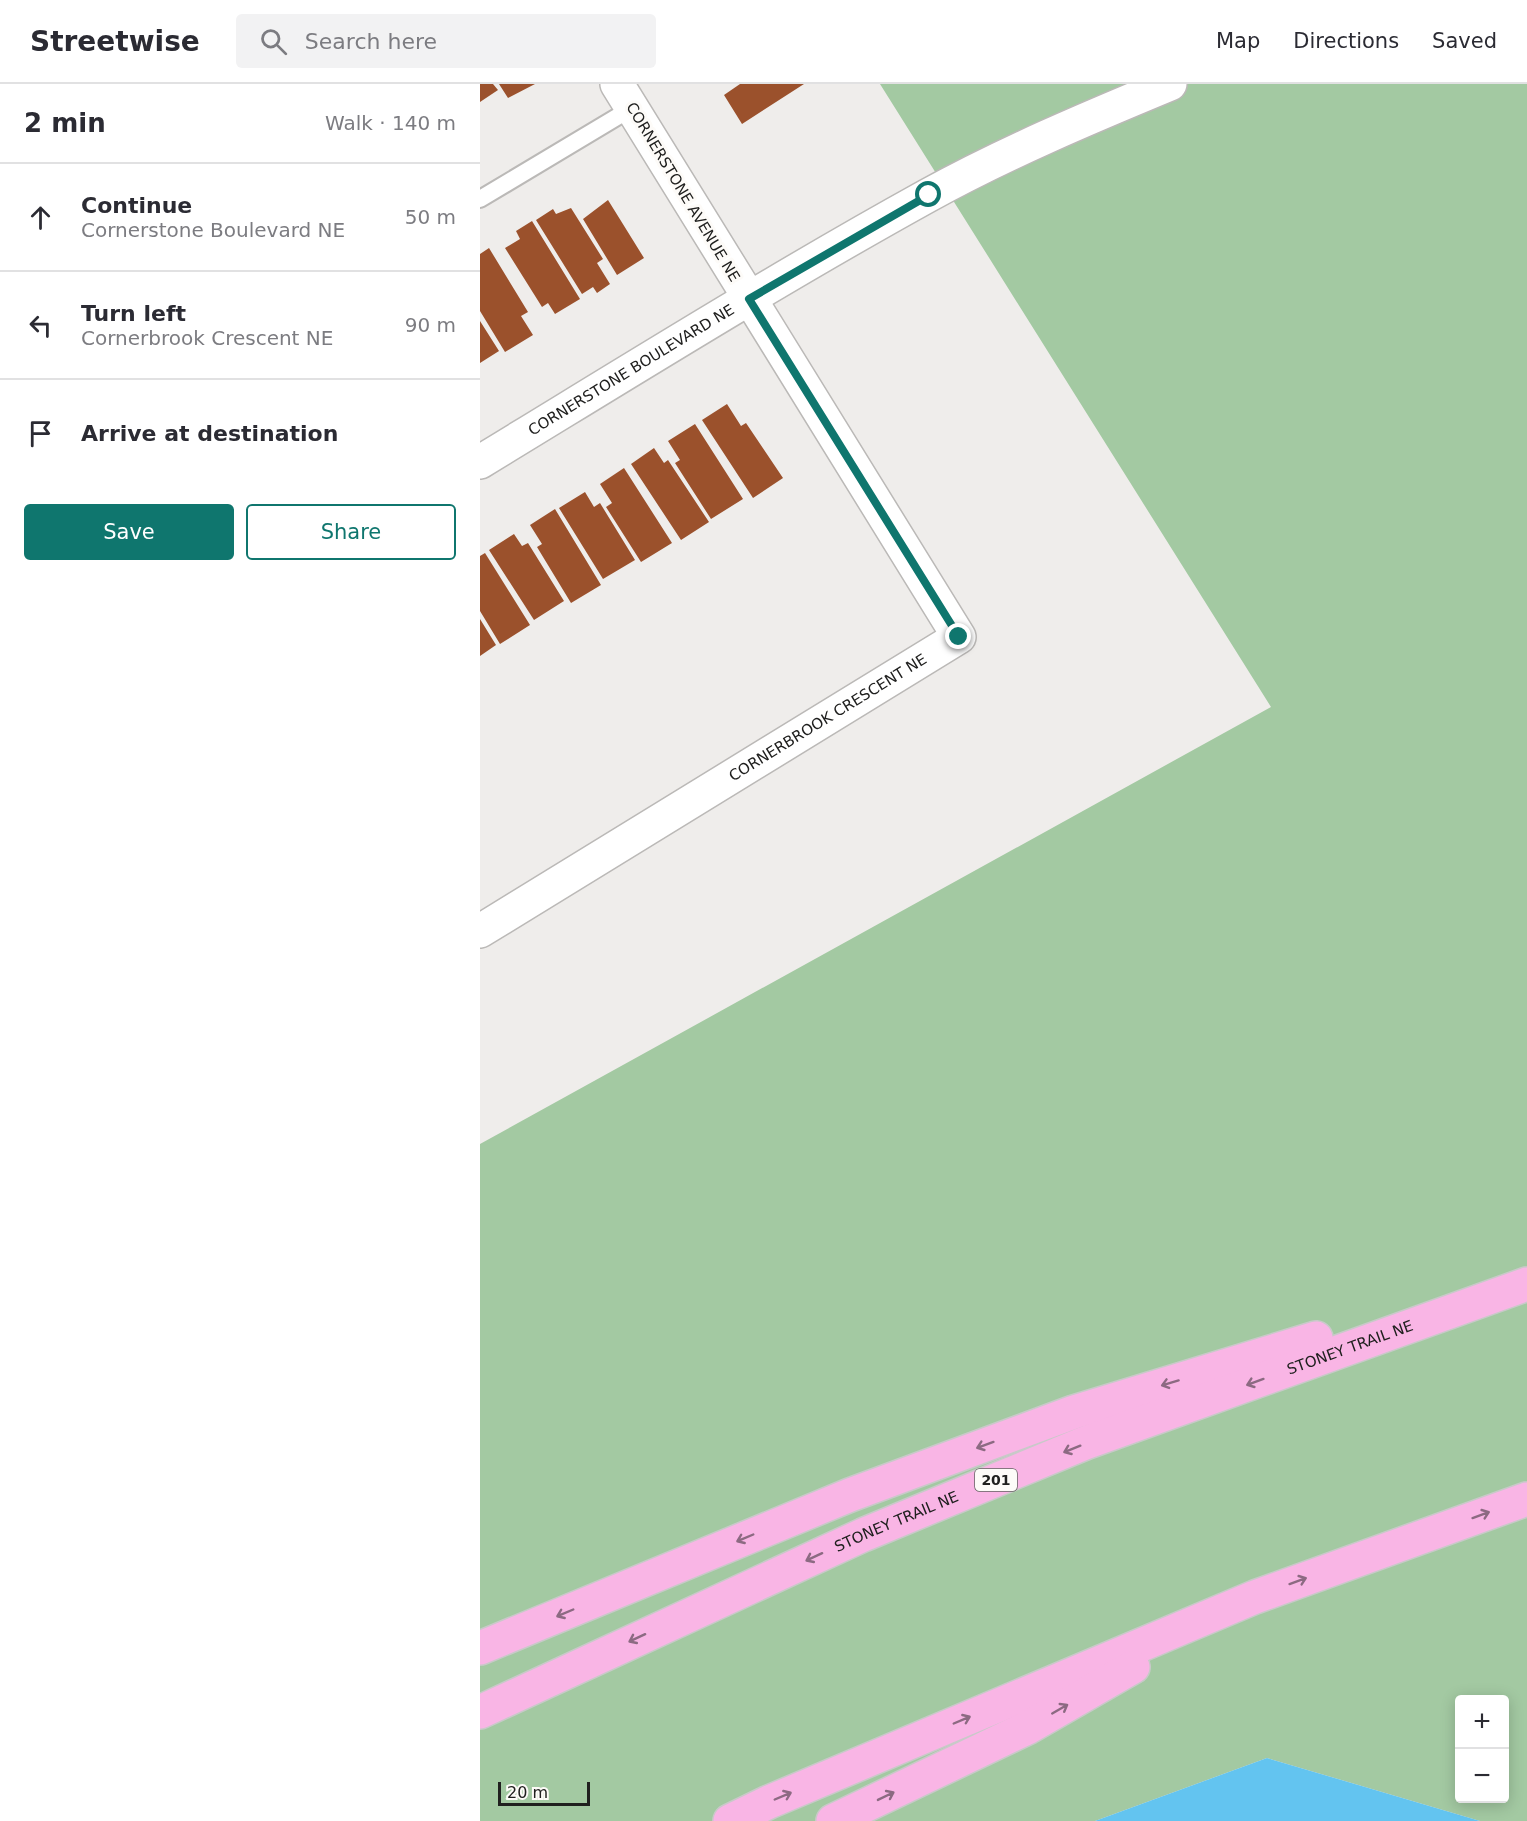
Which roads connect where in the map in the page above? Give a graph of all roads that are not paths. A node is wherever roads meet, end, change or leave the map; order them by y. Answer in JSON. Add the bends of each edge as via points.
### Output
{"nodes":[{"id":1,"x":1170,"y":84,"type":"edge"},
{"id":2,"x":624,"y":96,"type":"edge"},
{"id":3,"x":480,"y":199,"type":"edge"},
{"id":4,"x":749,"y":299,"type":"junction"},
{"id":5,"x":480,"y":462,"type":"edge"},
{"id":6,"x":480,"y":931,"type":"edge"},
{"id":7,"x":1527,"y":1272,"type":"edge"},
{"id":8,"x":1527,"y":1284,"type":"edge"},
{"id":9,"x":1527,"y":1499,"type":"edge"},
{"id":10,"x":1255,"y":1597,"type":"junction"},
{"id":11,"x":480,"y":1648,"type":"edge"},
{"id":12,"x":480,"y":1712,"type":"edge"},
{"id":13,"x":730,"y":1821,"type":"edge"},
{"id":14,"x":833,"y":1821,"type":"edge"}],
"edges":[{"from":1,"to":4,"type":"street","name":"CORNERSTONE BOULEVARD NE","via":[[1085,119],[929,195]]},
{"from":2,"to":3,"type":"lane"},
{"from":2,"to":4,"type":"street","name":"CORNERSTONE AVENUE NE"},
{"from":4,"to":5,"type":"street","name":"CORNERSTONE BOULEVARD NE"},
{"from":4,"to":6,"type":"street","name":"CORNERBROOK CRESCENT NE","via":[[959,637]]},
{"from":7,"to":11,"type":"highway","one_way":true,"via":[[1074,1412],[849,1495]]},
{"from":8,"to":12,"type":"highway","name":"STONEY TRAIL NE","number":"201","one_way":true,"via":[[1085,1443],[862,1535]]},
{"from":10,"to":9,"type":"highway","one_way":true},
{"from":13,"to":10,"type":"highway","one_way":true},
{"from":14,"to":10,"type":"highway","one_way":true,"via":[[1029,1727]]}]}
